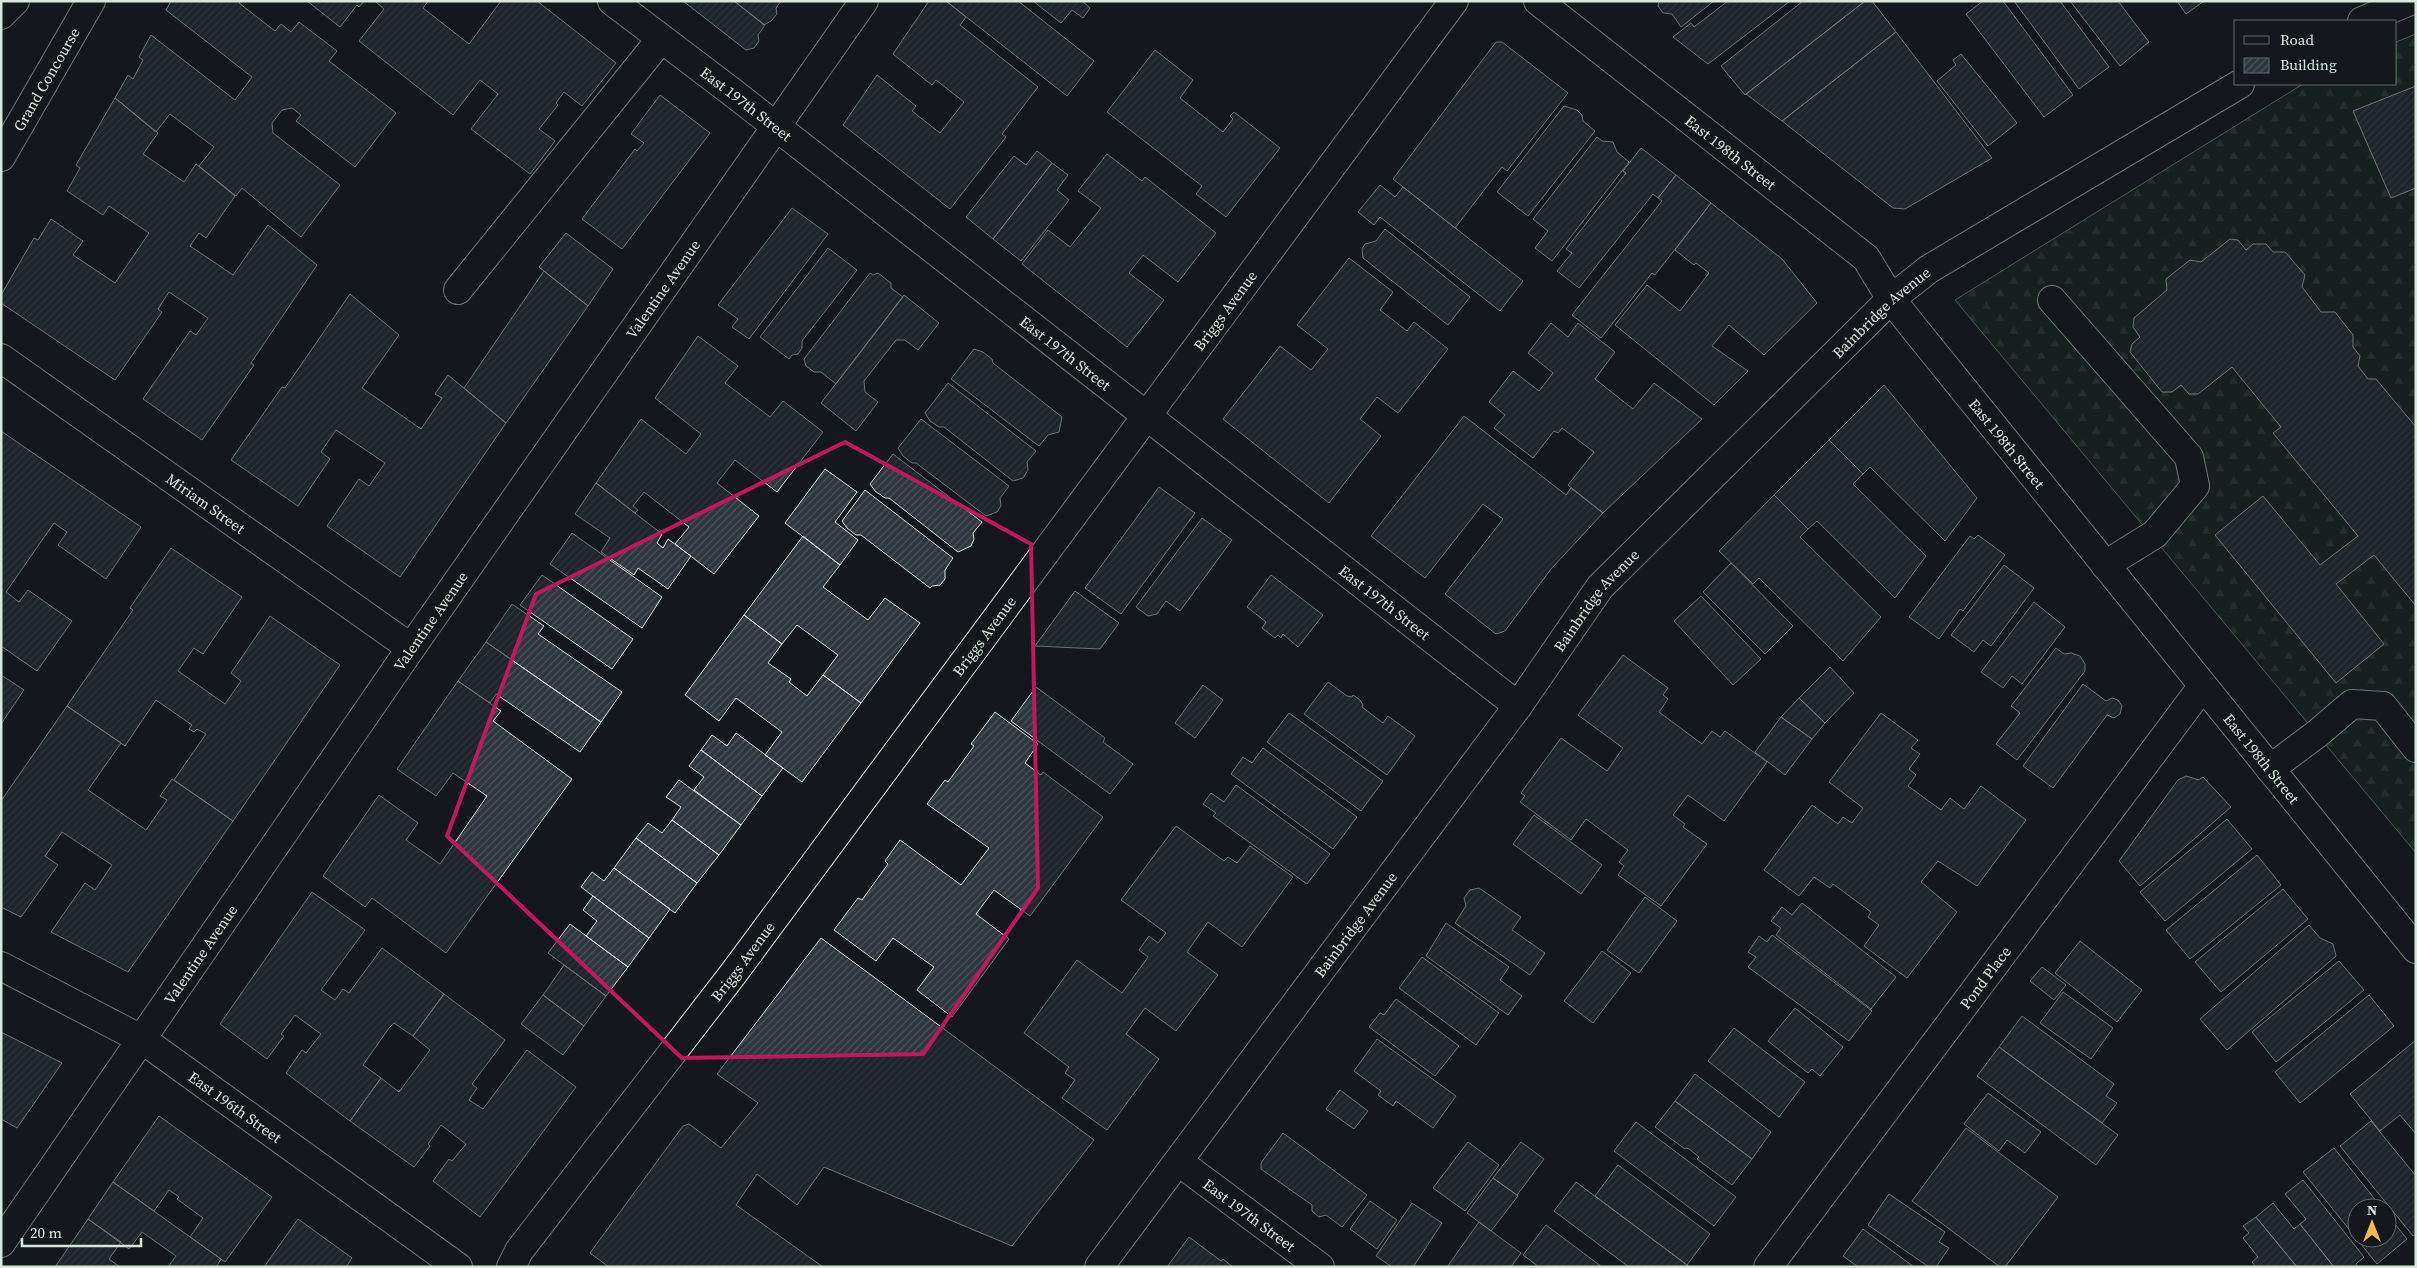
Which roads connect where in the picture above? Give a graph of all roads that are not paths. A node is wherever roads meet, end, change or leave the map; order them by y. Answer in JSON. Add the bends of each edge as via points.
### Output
{"nodes":[{"id":1,"x":15,"y":1,"type":"edge"},
{"id":2,"x":91,"y":1,"type":"edge"},
{"id":3,"x":612,"y":1,"type":"edge"},
{"id":4,"x":864,"y":1,"type":"edge"},
{"id":5,"x":1454,"y":1,"type":"edge"},
{"id":6,"x":1538,"y":1,"type":"edge"},
{"id":7,"x":2410,"y":1,"type":"edge"},
{"id":8,"x":1,"y":15,"type":"edge"},
{"id":9,"x":2364,"y":20,"type":"edge"},
{"id":10,"x":660,"y":39,"type":"junction"},
{"id":11,"x":2238,"y":85,"type":"edge"},
{"id":12,"x":776,"y":129,"type":"junction"},
{"id":13,"x":1,"y":157,"type":"edge"},
{"id":14,"x":458,"y":290,"type":"dead end"},
{"id":15,"x":1891,"y":299,"type":"junction"},
{"id":16,"x":2052,"y":300,"type":"dead end"},
{"id":17,"x":1,"y":358,"type":"edge"},
{"id":18,"x":1146,"y":417,"type":"junction"},
{"id":19,"x":2105,"y":565,"type":"junction"},
{"id":20,"x":411,"y":648,"type":"junction"},
{"id":21,"x":2202,"y":687,"type":"junction"},
{"id":22,"x":1518,"y":706,"type":"junction"},
{"id":23,"x":2416,"y":748,"type":"edge"},
{"id":24,"x":2270,"y":769,"type":"junction"},
{"id":25,"x":2416,"y":949,"type":"edge"},
{"id":26,"x":1,"y":966,"type":"edge"},
{"id":27,"x":143,"y":1040,"type":"junction"},
{"id":28,"x":1179,"y":1162,"type":"junction"},
{"id":29,"x":1,"y":1243,"type":"edge"},
{"id":30,"x":458,"y":1267,"type":"edge"},
{"id":31,"x":510,"y":1267,"type":"edge"},
{"id":32,"x":1099,"y":1267,"type":"edge"},
{"id":33,"x":1320,"y":1267,"type":"edge"},
{"id":34,"x":1768,"y":1267,"type":"edge"}],
"edges":[{"from":1,"to":8,"type":"street"},
{"from":2,"to":13,"type":"street","name":"Grand Concourse"},
{"from":3,"to":10,"type":"street","name":"East 197th Street"},
{"from":4,"to":12,"type":"street","name":"Valentine Avenue"},
{"from":5,"to":18,"type":"street","name":"Briggs Avenue"},
{"from":6,"to":15,"type":"street","name":"East 198th Street","via":[[1866,258]]},
{"from":7,"to":9,"type":"street"},
{"from":10,"to":12,"type":"street","name":"East 197th Street"},
{"from":10,"to":14,"type":"street"},
{"from":11,"to":15,"type":"street","name":"Bainbridge Avenue","via":[[1929,269]]},
{"from":12,"to":18,"type":"street","name":"East 197th Street"},
{"from":12,"to":20,"type":"street","name":"Valentine Avenue"},
{"from":15,"to":19,"type":"street","name":"East 198th Street"},
{"from":15,"to":22,"type":"street","name":"Bainbridge Avenue","via":[[1600,587]]},
{"from":16,"to":19,"type":"street","via":[[2189,457],[2195,486],[2155,534]]},
{"from":17,"to":20,"type":"street","name":"Miriam Street"},
{"from":18,"to":22,"type":"street","name":"East 197th Street"},
{"from":18,"to":31,"type":"street","name":"Briggs Avenue","via":[[733,974]]},
{"from":19,"to":21,"type":"street","name":"East 198th Street"},
{"from":20,"to":27,"type":"street","name":"Valentine Avenue"},
{"from":21,"to":24,"type":"street","name":"East 198th Street"},
{"from":21,"to":34,"type":"street","name":"Pond Place"},
{"from":22,"to":28,"type":"street","name":"Bainbridge Avenue"},
{"from":23,"to":24,"type":"street","via":[[2383,706],[2352,704]]},
{"from":24,"to":25,"type":"street","name":"East 198th Street"},
{"from":26,"to":27,"type":"street","name":"East 196th Street"},
{"from":27,"to":29,"type":"street","name":"Valentine Avenue"},
{"from":27,"to":30,"type":"street","name":"East 196th Street"},
{"from":28,"to":32,"type":"street","name":"Bainbridge Avenue"},
{"from":28,"to":33,"type":"street","name":"East 197th Street"}]}
